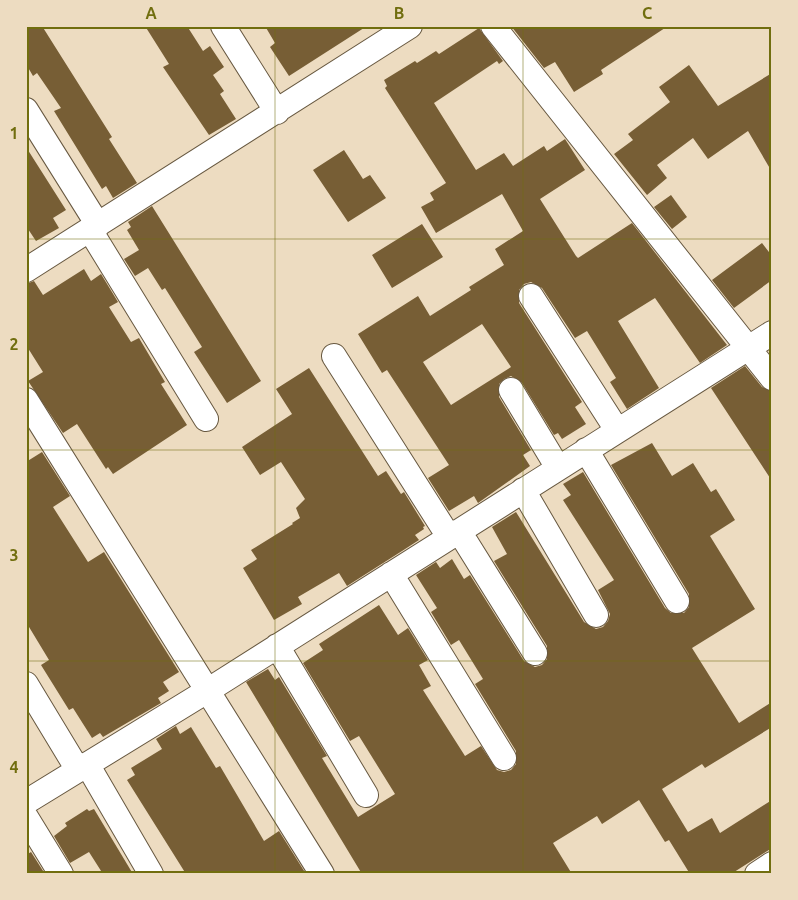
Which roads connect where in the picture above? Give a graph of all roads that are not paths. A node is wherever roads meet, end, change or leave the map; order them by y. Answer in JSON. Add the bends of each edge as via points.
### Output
{"nodes":[{"id":1,"x":223,"y":26,"type":"edge"},
{"id":2,"x":410,"y":26,"type":"edge"},
{"id":3,"x":493,"y":26,"type":"edge"},
{"id":4,"x":26,"y":110,"type":"edge"},
{"id":5,"x":277,"y":112,"type":"junction"},
{"id":6,"x":94,"y":228,"type":"junction"},
{"id":7,"x":26,"y":270,"type":"edge"},
{"id":8,"x":531,"y":296,"type":"dead end"},
{"id":9,"x":772,"y":333,"type":"edge"},
{"id":10,"x":748,"y":347,"type":"junction"},
{"id":11,"x":334,"y":356,"type":"dead end"},
{"id":12,"x":772,"y":378,"type":"edge"},
{"id":13,"x":511,"y":390,"type":"dead end"},
{"id":14,"x":26,"y":400,"type":"edge"},
{"id":15,"x":206,"y":419,"type":"dead end"},
{"id":16,"x":617,"y":430,"type":"junction"},
{"id":17,"x":586,"y":450,"type":"junction"},
{"id":18,"x":558,"y":468,"type":"junction"},
{"id":19,"x":523,"y":490,"type":"junction"},
{"id":20,"x":454,"y":534,"type":"junction"},
{"id":21,"x":391,"y":574,"type":"junction"},
{"id":22,"x":677,"y":601,"type":"dead end"},
{"id":23,"x":596,"y":615,"type":"dead end"},
{"id":24,"x":277,"y":646,"type":"junction"},
{"id":25,"x":535,"y":653,"type":"dead end"},
{"id":26,"x":26,"y":684,"type":"edge"},
{"id":27,"x":207,"y":691,"type":"junction"},
{"id":28,"x":504,"y":758,"type":"dead end"},
{"id":29,"x":83,"y":767,"type":"junction"},
{"id":30,"x":366,"y":795,"type":"dead end"},
{"id":31,"x":26,"y":802,"type":"edge"},
{"id":32,"x":26,"y":817,"type":"edge"},
{"id":33,"x":772,"y":864,"type":"edge"},
{"id":34,"x":61,"y":874,"type":"edge"},
{"id":35,"x":151,"y":874,"type":"edge"},
{"id":36,"x":322,"y":874,"type":"edge"},
{"id":37,"x":757,"y":874,"type":"edge"}],
"edges":[{"from":1,"to":5,"type":"street"},
{"from":2,"to":5,"type":"street"},
{"from":3,"to":10,"type":"street"},
{"from":4,"to":6,"type":"street"},
{"from":5,"to":6,"type":"street"},
{"from":6,"to":7,"type":"street"},
{"from":6,"to":15,"type":"street"},
{"from":8,"to":16,"type":"street"},
{"from":9,"to":10,"type":"street"},
{"from":10,"to":12,"type":"street"},
{"from":10,"to":16,"type":"street"},
{"from":11,"to":20,"type":"street"},
{"from":13,"to":18,"type":"street"},
{"from":14,"to":27,"type":"street"},
{"from":16,"to":17,"type":"street"},
{"from":17,"to":18,"type":"street"},
{"from":17,"to":22,"type":"street"},
{"from":18,"to":19,"type":"street"},
{"from":19,"to":20,"type":"street"},
{"from":19,"to":23,"type":"street"},
{"from":20,"to":21,"type":"street"},
{"from":20,"to":25,"type":"street"},
{"from":21,"to":24,"type":"street"},
{"from":21,"to":28,"type":"street"},
{"from":24,"to":27,"type":"street"},
{"from":24,"to":30,"type":"street"},
{"from":26,"to":29,"type":"street"},
{"from":27,"to":29,"type":"street"},
{"from":27,"to":36,"type":"street"},
{"from":29,"to":31,"type":"street"},
{"from":29,"to":35,"type":"street"},
{"from":32,"to":34,"type":"street"},
{"from":33,"to":37,"type":"street"}]}
